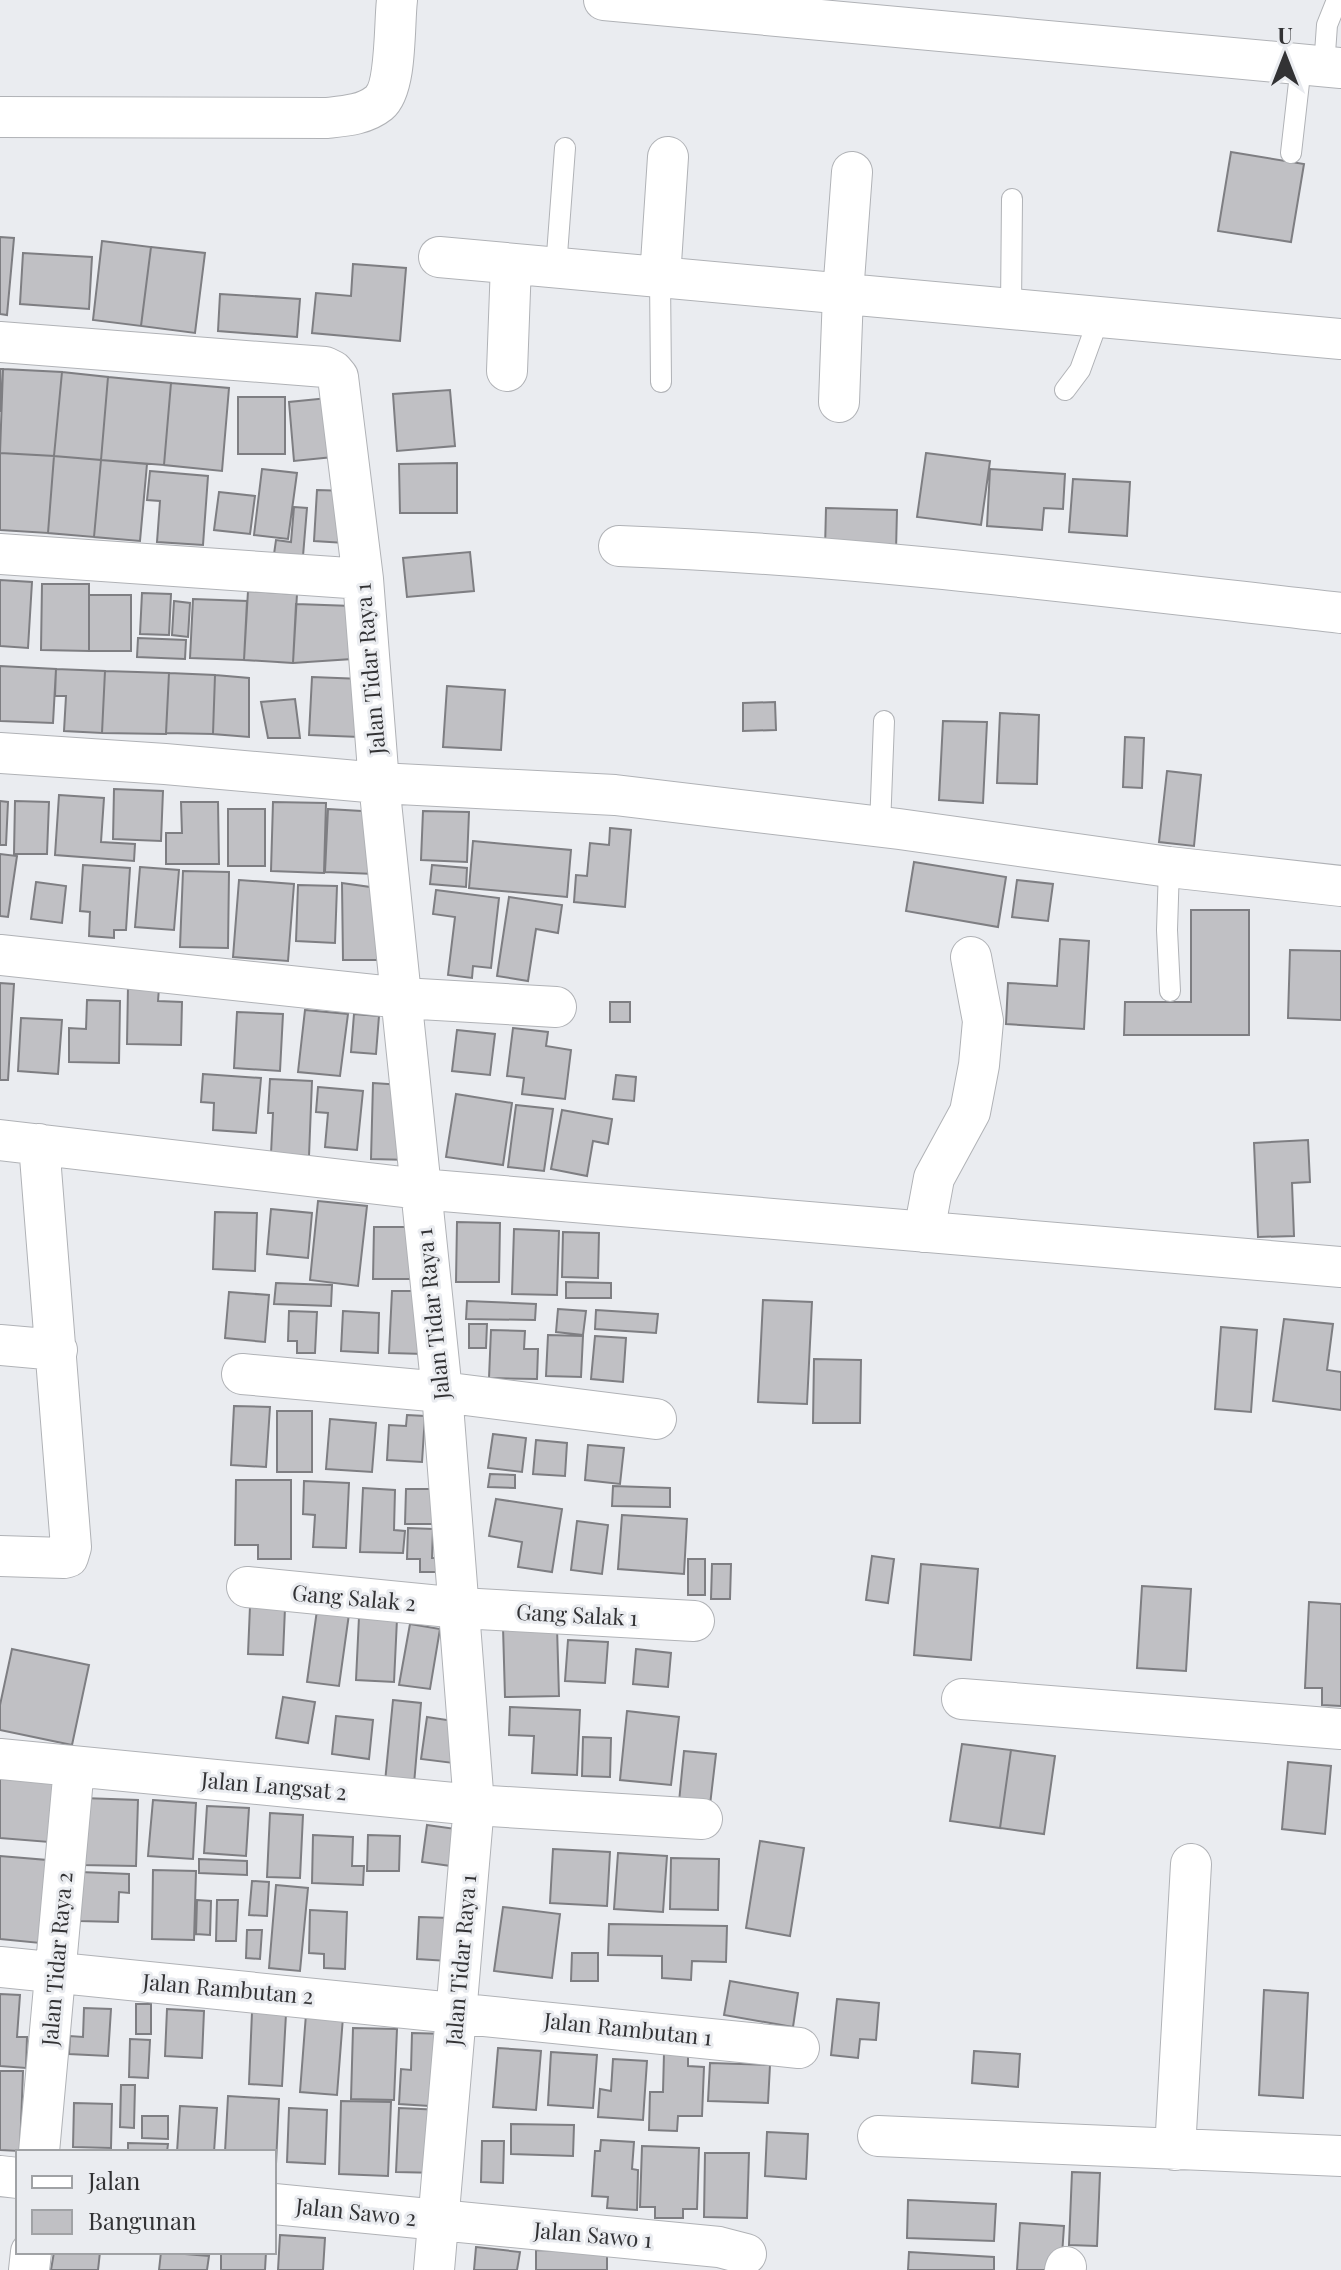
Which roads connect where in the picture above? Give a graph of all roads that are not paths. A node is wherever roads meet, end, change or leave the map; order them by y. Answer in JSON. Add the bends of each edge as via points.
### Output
{"nodes":[{"id":1,"x":397,"y":0,"type":"edge"},
{"id":2,"x":604,"y":0,"type":"edge"},
{"id":3,"x":1337,"y":0,"type":"edge"},
{"id":4,"x":1322,"y":66,"type":"edge"},
{"id":5,"x":0,"y":117,"type":"edge"},
{"id":6,"x":565,"y":148,"type":"dead end"},
{"id":7,"x":1291,"y":153,"type":"dead end"},
{"id":8,"x":668,"y":157,"type":"dead end"},
{"id":9,"x":852,"y":172,"type":"dead end"},
{"id":10,"x":1012,"y":199,"type":"dead end"},
{"id":11,"x":439,"y":257,"type":"dead end"},
{"id":12,"x":511,"y":264,"type":"junction"},
{"id":13,"x":556,"y":268,"type":"junction"},
{"id":14,"x":660,"y":278,"type":"junction"},
{"id":15,"x":843,"y":294,"type":"junction"},
{"id":16,"x":1011,"y":308,"type":"junction"},
{"id":17,"x":1100,"y":315,"type":"junction"},
{"id":18,"x":1341,"y":339,"type":"edge"},
{"id":19,"x":0,"y":342,"type":"edge"},
{"id":20,"x":507,"y":371,"type":"dead end"},
{"id":21,"x":661,"y":382,"type":"dead end"},
{"id":22,"x":1065,"y":390,"type":"dead end"},
{"id":23,"x":839,"y":402,"type":"dead end"},
{"id":24,"x":619,"y":546,"type":"dead end"},
{"id":25,"x":0,"y":554,"type":"edge"},
{"id":26,"x":363,"y":579,"type":"junction"},
{"id":27,"x":1341,"y":613,"type":"edge"},
{"id":28,"x":884,"y":721,"type":"dead end"},
{"id":29,"x":0,"y":753,"type":"edge"},
{"id":30,"x":379,"y":783,"type":"junction"},
{"id":31,"x":880,"y":827,"type":"junction"},
{"id":32,"x":1169,"y":867,"type":"junction"},
{"id":33,"x":1341,"y":886,"type":"edge"},
{"id":34,"x":0,"y":955,"type":"edge"},
{"id":35,"x":971,"y":957,"type":"dead end"},
{"id":36,"x":1170,"y":991,"type":"dead end"},
{"id":37,"x":402,"y":998,"type":"junction"},
{"id":38,"x":556,"y":1007,"type":"dead end"},
{"id":39,"x":0,"y":1140,"type":"edge"},
{"id":40,"x":39,"y":1144,"type":"junction"},
{"id":41,"x":420,"y":1189,"type":"junction"},
{"id":42,"x":924,"y":1232,"type":"junction"},
{"id":43,"x":1341,"y":1267,"type":"edge"},
{"id":44,"x":0,"y":1345,"type":"edge"},
{"id":45,"x":57,"y":1350,"type":"junction"},
{"id":46,"x":242,"y":1374,"type":"dead end"},
{"id":47,"x":442,"y":1392,"type":"junction"},
{"id":48,"x":656,"y":1419,"type":"dead end"},
{"id":49,"x":0,"y":1556,"type":"edge"},
{"id":50,"x":247,"y":1587,"type":"dead end"},
{"id":51,"x":460,"y":1608,"type":"junction"},
{"id":52,"x":694,"y":1621,"type":"dead end"},
{"id":53,"x":962,"y":1699,"type":"dead end"},
{"id":54,"x":1341,"y":1729,"type":"edge"},
{"id":55,"x":0,"y":1759,"type":"edge"},
{"id":56,"x":74,"y":1767,"type":"junction"},
{"id":57,"x":474,"y":1805,"type":"junction"},
{"id":58,"x":702,"y":1819,"type":"dead end"},
{"id":59,"x":1191,"y":1864,"type":"dead end"},
{"id":60,"x":0,"y":1967,"type":"edge"},
{"id":61,"x":57,"y":1973,"type":"junction"},
{"id":62,"x":457,"y":2011,"type":"junction"},
{"id":63,"x":799,"y":2048,"type":"dead end"},
{"id":64,"x":878,"y":2136,"type":"dead end"},
{"id":65,"x":39,"y":2150,"type":"edge"},
{"id":66,"x":1175,"y":2150,"type":"junction"},
{"id":67,"x":1341,"y":2156,"type":"edge"},
{"id":68,"x":276,"y":2204,"type":"edge"},
{"id":69,"x":438,"y":2220,"type":"junction"},
{"id":70,"x":746,"y":2254,"type":"dead end"},
{"id":71,"x":434,"y":2270,"type":"edge"}],
"edges":[{"from":1,"to":5,"type":"street","via":[[390,83],[382,101],[366,111],[326,118]]},
{"from":2,"to":4,"type":"street"},
{"from":3,"to":4,"type":"lane","via":[[1327,25]]},
{"from":4,"to":7,"type":"lane"},
{"from":6,"to":13,"type":"lane"},
{"from":8,"to":14,"type":"street"},
{"from":9,"to":15,"type":"street"},
{"from":10,"to":16,"type":"lane"},
{"from":11,"to":12,"type":"street"},
{"from":12,"to":13,"type":"street"},
{"from":12,"to":20,"type":"street"},
{"from":13,"to":14,"type":"street"},
{"from":14,"to":15,"type":"street"},
{"from":14,"to":21,"type":"lane"},
{"from":15,"to":16,"type":"street"},
{"from":15,"to":23,"type":"street"},
{"from":16,"to":17,"type":"street"},
{"from":17,"to":18,"type":"street"},
{"from":17,"to":22,"type":"lane","via":[[1080,370]]},
{"from":19,"to":26,"type":"street","name":"Jalan Tidar Raya 1","via":[[333,371],[338,377]]},
{"from":24,"to":27,"type":"street","via":[[858,560]]},
{"from":25,"to":26,"type":"street"},
{"from":26,"to":30,"type":"street","name":"Jalan Tidar Raya 1"},
{"from":28,"to":31,"type":"lane"},
{"from":29,"to":30,"type":"street"},
{"from":30,"to":31,"type":"street","via":[[615,795]]},
{"from":30,"to":37,"type":"street","name":"Jalan Tidar Raya 1"},
{"from":31,"to":32,"type":"street"},
{"from":32,"to":33,"type":"street"},
{"from":32,"to":36,"type":"lane"},
{"from":34,"to":37,"type":"street"},
{"from":35,"to":42,"type":"street","via":[[983,1021],[979,1065],[970,1112],[934,1178]]},
{"from":37,"to":38,"type":"street"},
{"from":37,"to":41,"type":"street","name":"Jalan Tidar Raya 1"},
{"from":39,"to":40,"type":"street"},
{"from":40,"to":41,"type":"street"},
{"from":40,"to":45,"type":"street"},
{"from":41,"to":42,"type":"street"},
{"from":41,"to":47,"type":"street","name":"Jalan Tidar Raya 1"},
{"from":42,"to":43,"type":"street"},
{"from":44,"to":45,"type":"street"},
{"from":45,"to":49,"type":"street","via":[[71,1550],[64,1558]]},
{"from":46,"to":47,"type":"street"},
{"from":47,"to":48,"type":"street"},
{"from":47,"to":51,"type":"street","name":"Jalan Tidar Raya 1"},
{"from":50,"to":51,"type":"street","name":"Gang Salak 2"},
{"from":51,"to":52,"type":"street","name":"Gang Salak 1"},
{"from":51,"to":57,"type":"street","name":"Jalan Tidar Raya 1"},
{"from":53,"to":54,"type":"street"},
{"from":55,"to":56,"type":"street","name":"Jalan Langsat 2"},
{"from":56,"to":57,"type":"street","name":"Jalan Langsat 2"},
{"from":56,"to":61,"type":"street","name":"Jalan Tidar Raya 2"},
{"from":57,"to":58,"type":"street","name":"Jalan Langsat 2"},
{"from":57,"to":62,"type":"street","name":"Jalan Tidar Raya 1"},
{"from":59,"to":66,"type":"street"},
{"from":60,"to":61,"type":"street","name":"Jalan Rambutan 2"},
{"from":61,"to":62,"type":"street","name":"Jalan Rambutan 2"},
{"from":61,"to":65,"type":"street","name":"Jalan Tidar Raya 2"},
{"from":62,"to":63,"type":"street","name":"Jalan Rambutan 1"},
{"from":62,"to":69,"type":"street","name":"Jalan Tidar Raya 1"},
{"from":64,"to":66,"type":"street"},
{"from":66,"to":67,"type":"street"},
{"from":68,"to":69,"type":"street","name":"Jalan Sawo 2"},
{"from":69,"to":70,"type":"street","name":"Jalan Sawo 1"},
{"from":69,"to":71,"type":"street","name":"Jalan Tidar Raya 1"}]}
